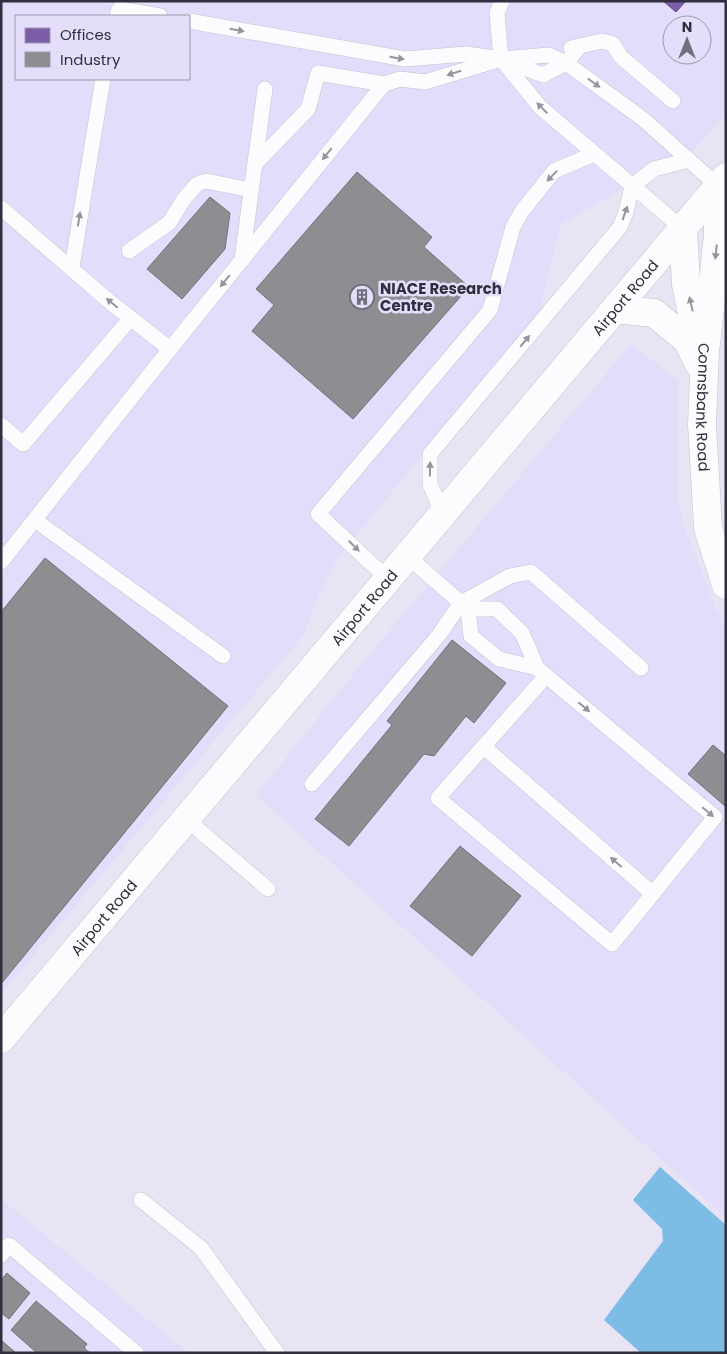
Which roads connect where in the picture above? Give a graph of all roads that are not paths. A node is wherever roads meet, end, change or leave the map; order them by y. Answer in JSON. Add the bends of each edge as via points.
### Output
{"nodes":[{"id":1,"x":502,"y":1,"type":"edge"},
{"id":2,"x":119,"y":9,"type":"edge"},
{"id":3,"x":154,"y":15,"type":"edge"},
{"id":4,"x":190,"y":21,"type":"edge"},
{"id":5,"x":580,"y":46,"type":"junction"},
{"id":6,"x":549,"y":55,"type":"junction"},
{"id":7,"x":501,"y":59,"type":"junction"},
{"id":8,"x":566,"y":63,"type":"junction"},
{"id":9,"x":103,"y":80,"type":"edge"},
{"id":10,"x":384,"y":84,"type":"junction"},
{"id":11,"x":265,"y":89,"type":"dead end"},
{"id":12,"x":673,"y":100,"type":"dead end"},
{"id":13,"x":594,"y":154,"type":"junction"},
{"id":14,"x":689,"y":160,"type":"junction"},
{"id":15,"x":255,"y":164,"type":"junction"},
{"id":16,"x":722,"y":182,"type":"edge"},
{"id":17,"x":632,"y":186,"type":"junction"},
{"id":18,"x":251,"y":190,"type":"junction"},
{"id":19,"x":1,"y":208,"type":"edge"},
{"id":20,"x":683,"y":229,"type":"junction"},
{"id":21,"x":129,"y":251,"type":"dead end"},
{"id":22,"x":242,"y":260,"type":"junction"},
{"id":23,"x":72,"y":267,"type":"junction"},
{"id":24,"x":615,"y":309,"type":"junction"},
{"id":25,"x":131,"y":318,"type":"junction"},
{"id":26,"x":170,"y":349,"type":"junction"},
{"id":27,"x":705,"y":363,"type":"junction"},
{"id":28,"x":1,"y":425,"type":"edge"},
{"id":29,"x":443,"y":515,"type":"junction"},
{"id":30,"x":35,"y":520,"type":"junction"},
{"id":31,"x":4,"y":551,"type":"edge"},
{"id":32,"x":408,"y":557,"type":"junction"},
{"id":33,"x":389,"y":580,"type":"junction"},
{"id":34,"x":726,"y":585,"type":"edge"},
{"id":35,"x":465,"y":606,"type":"junction"},
{"id":36,"x":223,"y":656,"type":"dead end"},
{"id":37,"x":641,"y":668,"type":"dead end"},
{"id":38,"x":542,"y":672,"type":"junction"},
{"id":39,"x":484,"y":747,"type":"junction"},
{"id":40,"x":312,"y":784,"type":"dead end"},
{"id":41,"x":186,"y":819,"type":"junction"},
{"id":42,"x":268,"y":889,"type":"dead end"},
{"id":43,"x":652,"y":894,"type":"junction"},
{"id":44,"x":1,"y":1039,"type":"edge"},
{"id":45,"x":141,"y":1200,"type":"dead end"},
{"id":46,"x":1,"y":1255,"type":"edge"},
{"id":47,"x":136,"y":1353,"type":"edge"},
{"id":48,"x":277,"y":1353,"type":"edge"}],
"edges":[{"from":1,"to":7,"type":"lane","via":[[497,13]]},
{"from":2,"to":3,"type":"lane"},
{"from":4,"to":7,"type":"lane","one_way":true,"via":[[405,59],[466,54]]},
{"from":5,"to":6,"type":"lane"},
{"from":5,"to":8,"type":"lane"},
{"from":5,"to":12,"type":"lane","via":[[602,41],[613,44],[621,57]]},
{"from":6,"to":7,"type":"lane"},
{"from":6,"to":8,"type":"lane"},
{"from":7,"to":8,"type":"lane","via":[[543,75]]},
{"from":7,"to":10,"type":"lane","one_way":true,"via":[[425,82],[400,79]]},
{"from":13,"to":7,"type":"lane","one_way":true,"via":[[540,107]]},
{"from":8,"to":14,"type":"lane","one_way":true,"via":[[643,119]]},
{"from":23,"to":9,"type":"lane","one_way":true},
{"from":10,"to":15,"type":"lane","via":[[318,73],[308,109]]},
{"from":10,"to":22,"type":"lane","one_way":true},
{"from":11,"to":15,"type":"lane"},
{"from":13,"to":17,"type":"lane"},
{"from":13,"to":33,"type":"lane","one_way":true,"via":[[554,171],[522,211],[514,226],[490,310],[318,514]]},
{"from":14,"to":16,"type":"lane"},
{"from":14,"to":17,"type":"lane","via":[[654,169]]},
{"from":15,"to":18,"type":"lane"},
{"from":16,"to":20,"type":"street","name":"Airport Road"},
{"from":16,"to":27,"type":"street","one_way":true},
{"from":17,"to":20,"type":"lane"},
{"from":29,"to":17,"type":"lane","one_way":true,"via":[[430,484],[430,454],[620,227]]},
{"from":18,"to":21,"type":"lane","via":[[206,181],[197,184],[169,223]]},
{"from":18,"to":22,"type":"lane"},
{"from":19,"to":23,"type":"lane"},
{"from":20,"to":24,"type":"street","name":"Airport Road"},
{"from":27,"to":20,"type":"street","name":"Connsbank Road","one_way":true,"via":[[686,284]]},
{"from":22,"to":26,"type":"lane","one_way":true},
{"from":25,"to":23,"type":"lane","one_way":true},
{"from":24,"to":27,"type":"street","via":[[654,313],[687,340]]},
{"from":24,"to":29,"type":"street","name":"Airport Road"},
{"from":25,"to":26,"type":"lane"},
{"from":25,"to":28,"type":"lane","via":[[23,444]]},
{"from":26,"to":30,"type":"lane"},
{"from":27,"to":34,"type":"street","name":"Connsbank Road","via":[[702,424],[708,528]]},
{"from":29,"to":32,"type":"street","name":"Airport Road"},
{"from":30,"to":31,"type":"lane"},
{"from":30,"to":36,"type":"lane"},
{"from":32,"to":33,"type":"street","name":"Airport Road"},
{"from":32,"to":35,"type":"lane"},
{"from":33,"to":41,"type":"street","name":"Airport Road"},
{"from":35,"to":37,"type":"lane","via":[[510,576],[532,572]]},
{"from":35,"to":38,"type":"lane","via":[[497,609],[522,633]]},
{"from":35,"to":38,"type":"lane","via":[[471,636],[500,658]]},
{"from":35,"to":40,"type":"lane"},
{"from":38,"to":39,"type":"lane"},
{"from":38,"to":43,"type":"lane","one_way":true,"via":[[715,817]]},
{"from":43,"to":39,"type":"lane","one_way":true},
{"from":39,"to":43,"type":"lane","via":[[438,798],[612,944]]},
{"from":41,"to":42,"type":"lane"},
{"from":41,"to":44,"type":"street","name":"Airport Road"},
{"from":45,"to":48,"type":"lane","via":[[201,1248]]},
{"from":46,"to":47,"type":"lane","via":[[9,1245]]}]}
